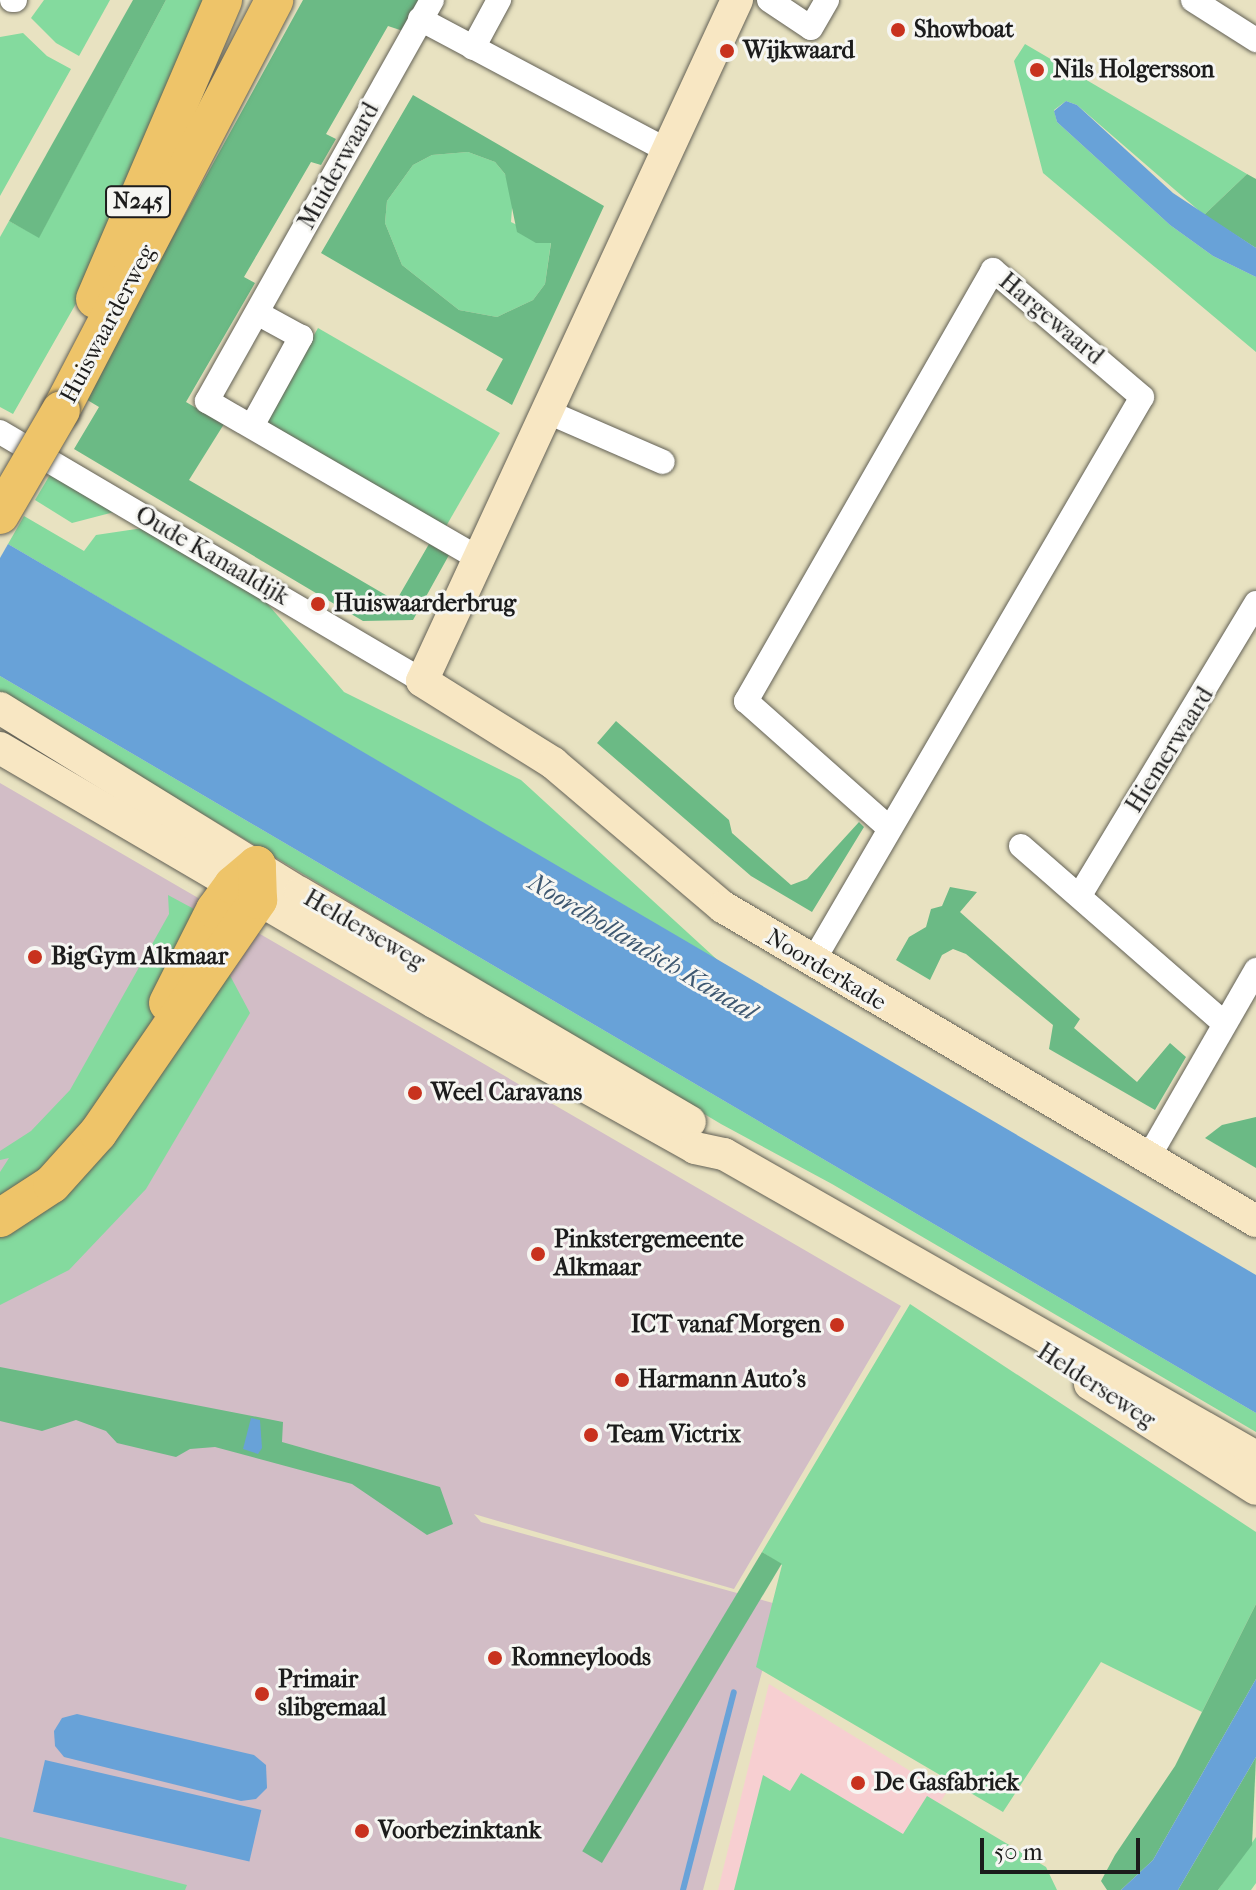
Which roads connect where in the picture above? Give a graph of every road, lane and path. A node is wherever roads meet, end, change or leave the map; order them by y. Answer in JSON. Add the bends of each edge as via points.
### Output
{"nodes":[{"id":1,"x":223,"y":0,"type":"edge"},
{"id":2,"x":274,"y":0,"type":"edge"},
{"id":3,"x":499,"y":0,"type":"edge"},
{"id":4,"x":737,"y":0,"type":"edge"},
{"id":5,"x":769,"y":0,"type":"edge"},
{"id":6,"x":827,"y":0,"type":"edge"},
{"id":7,"x":1193,"y":0,"type":"edge"},
{"id":8,"x":426,"y":10,"type":"edge"},
{"id":9,"x":1256,"y":40,"type":"edge"},
{"id":10,"x":473,"y":48,"type":"junction"},
{"id":11,"x":668,"y":151,"type":"junction"},
{"id":12,"x":257,"y":313,"type":"junction"},
{"id":13,"x":51,"y":404,"type":"junction"},
{"id":14,"x":548,"y":412,"type":"junction"},
{"id":15,"x":252,"y":426,"type":"junction"},
{"id":16,"x":0,"y":432,"type":"edge"},
{"id":17,"x":663,"y":462,"type":"dead end"},
{"id":18,"x":0,"y":468,"type":"edge"},
{"id":19,"x":0,"y":515,"type":"edge"},
{"id":20,"x":480,"y":559,"type":"junction"},
{"id":21,"x":1256,"y":603,"type":"edge"},
{"id":22,"x":422,"y":681,"type":"junction"},
{"id":23,"x":0,"y":708,"type":"edge"},
{"id":24,"x":0,"y":748,"type":"edge"},
{"id":25,"x":887,"y":826,"type":"junction"},
{"id":26,"x":1021,"y":846,"type":"dead end"},
{"id":27,"x":249,"y":884,"type":"junction"},
{"id":28,"x":1080,"y":895,"type":"junction"},
{"id":29,"x":812,"y":963,"type":"junction"},
{"id":30,"x":1256,"y":970,"type":"edge"},
{"id":31,"x":1224,"y":1023,"type":"junction"},
{"id":32,"x":1148,"y":1158,"type":"junction"},
{"id":33,"x":0,"y":1218,"type":"edge"},
{"id":34,"x":1256,"y":1221,"type":"edge"},
{"id":35,"x":940,"y":1278,"type":"junction"},
{"id":36,"x":1256,"y":1457,"type":"edge"},
{"id":37,"x":1256,"y":1489,"type":"edge"}],
"edges":[{"from":1,"to":13,"type":"highway","name":"Huiswaarderweg","number":"N245"},
{"from":2,"to":13,"type":"highway","name":"Huiswaarderweg","number":"N245"},
{"from":3,"to":10,"type":"street"},
{"from":4,"to":11,"type":"main road"},
{"from":5,"to":6,"type":"street","via":[[811,28]]},
{"from":7,"to":9,"type":"street"},
{"from":8,"to":10,"type":"street","name":"Muiderwaard"},
{"from":8,"to":12,"type":"street","name":"Muiderwaard"},
{"from":10,"to":11,"type":"street","name":"Muiderwaard"},
{"from":11,"to":14,"type":"main road"},
{"from":12,"to":15,"type":"street","via":[[301,337]]},
{"from":12,"to":15,"type":"street","name":"Muiderwaard","via":[[207,401]]},
{"from":13,"to":18,"type":"highway","name":"Huiswaarderweg","number":"N245"},
{"from":13,"to":19,"type":"highway","name":"Huiswaarderweg","number":"N245","bridge":true},
{"from":14,"to":17,"type":"street"},
{"from":14,"to":20,"type":"main road"},
{"from":15,"to":20,"type":"street","name":"Muiderwaard"},
{"from":16,"to":22,"type":"street","name":"Oude Kanaaldijk"},
{"from":20,"to":22,"type":"main road"},
{"from":21,"to":28,"type":"street","name":"Hiemerwaard"},
{"from":22,"to":29,"type":"main road","name":"Noorderkade","via":[[553,763],[693,885]]},
{"from":23,"to":27,"type":"main road","name":"Helderseweg"},
{"from":24,"to":27,"type":"main road","name":"Helderseweg"},
{"from":25,"to":25,"type":"street","name":"Hargewaard","via":[[1142,397],[993,270],[746,701]]},
{"from":25,"to":29,"type":"street","name":"Hargewaard"},
{"from":26,"to":28,"type":"street"},
{"from":27,"to":33,"type":"highway","via":[[191,954],[119,1103],[60,1175]]},
{"from":27,"to":35,"type":"main road","name":"Helderseweg","via":[[695,1148],[724,1154]]},
{"from":28,"to":31,"type":"street"},
{"from":29,"to":32,"type":"main road","name":"Noorderkade"},
{"from":30,"to":31,"type":"street"},
{"from":31,"to":32,"type":"street"},
{"from":32,"to":34,"type":"main road","name":"Noorderkade"},
{"from":35,"to":36,"type":"main road","name":"Helderseweg"},
{"from":35,"to":37,"type":"main road","name":"Helderseweg","via":[[1067,1369]]}]}
